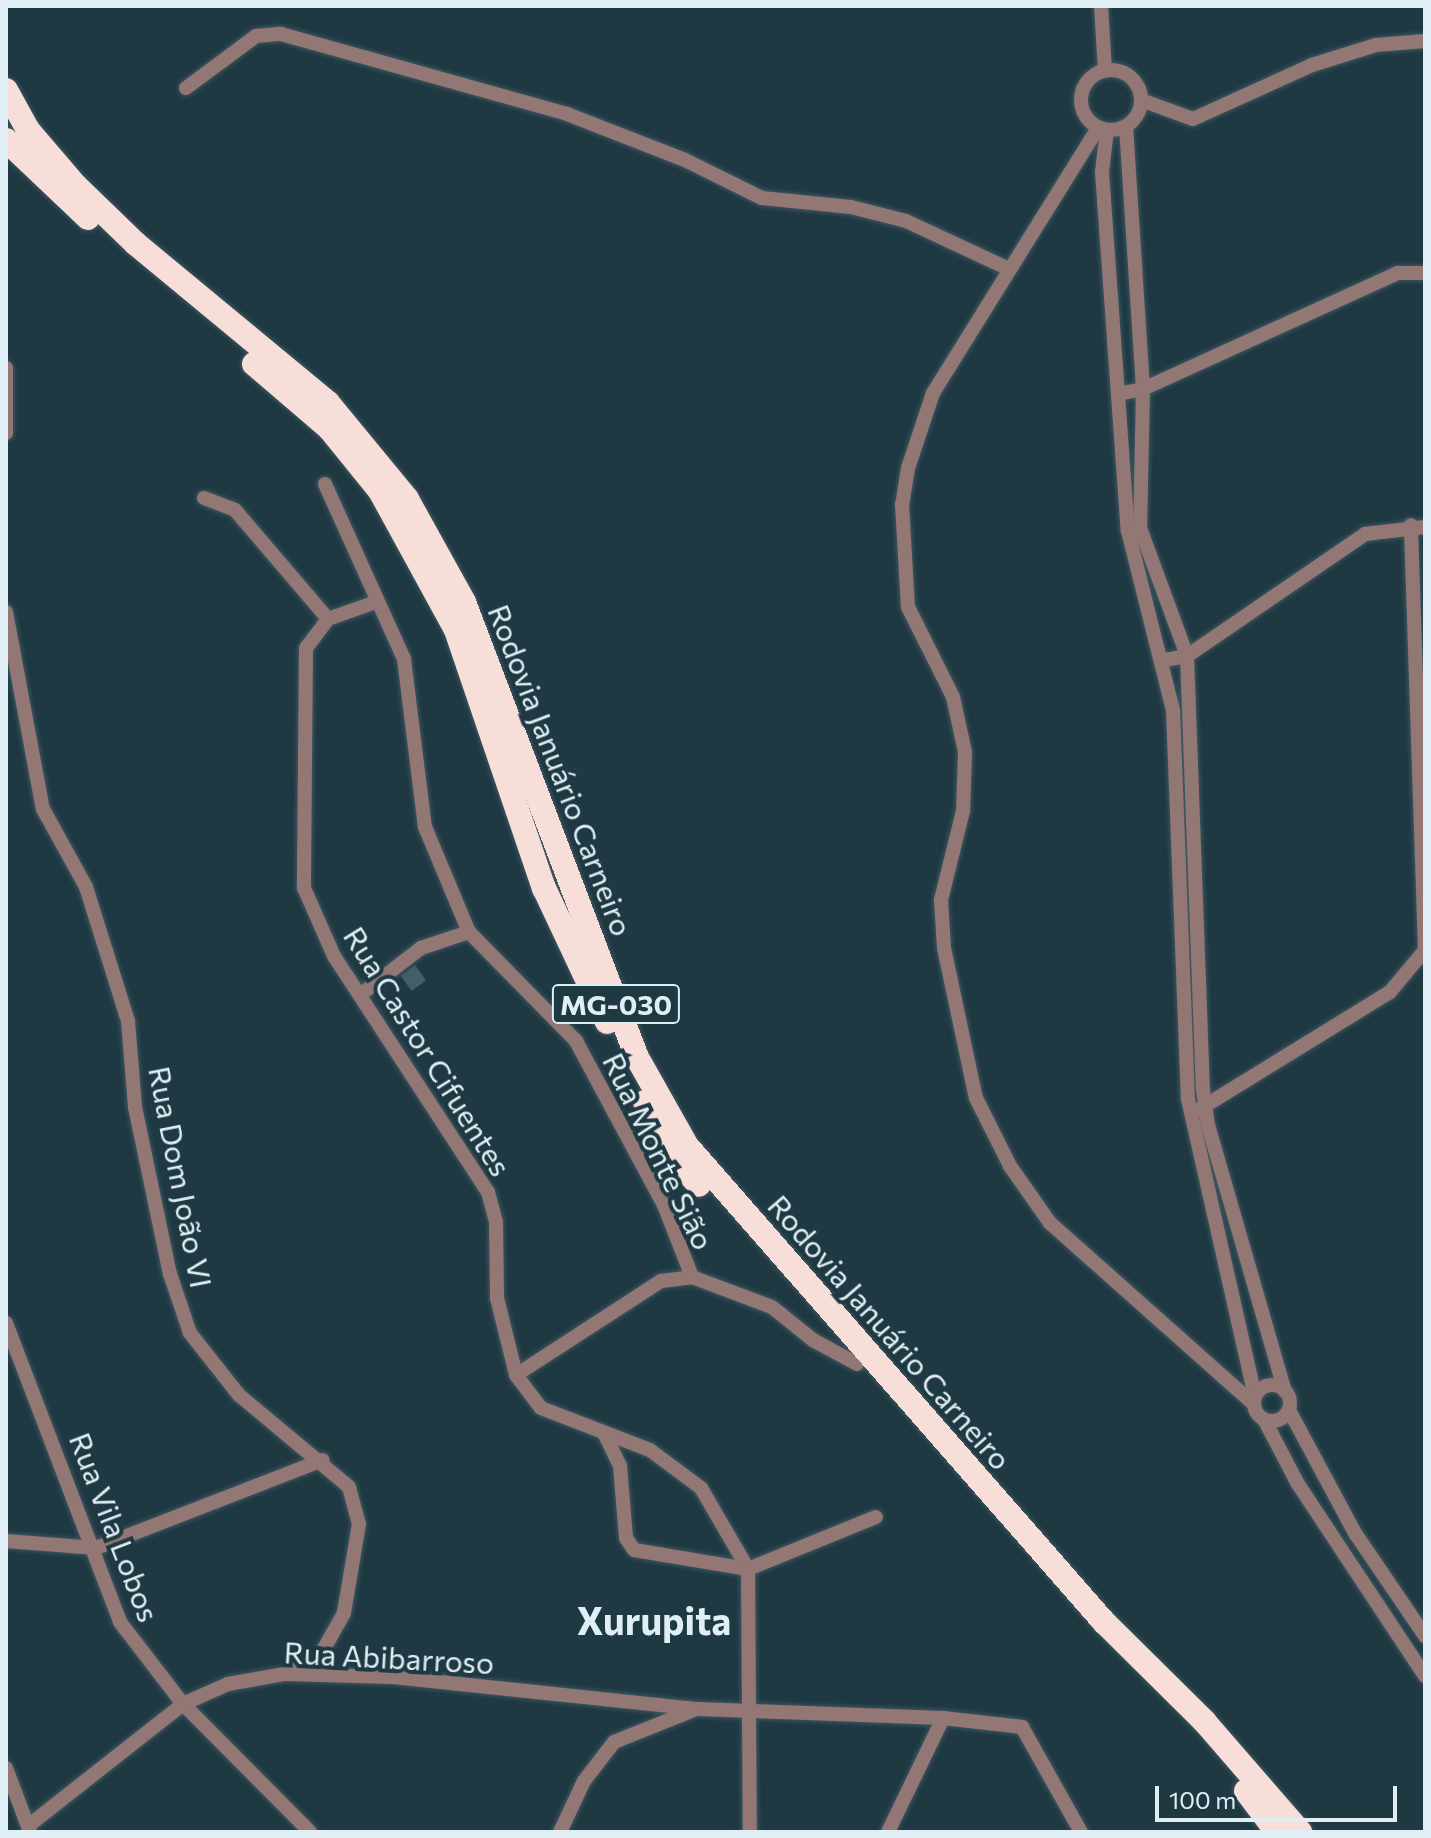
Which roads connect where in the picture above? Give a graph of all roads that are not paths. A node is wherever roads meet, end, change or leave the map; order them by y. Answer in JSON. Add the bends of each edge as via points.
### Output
{"nodes":[{"id":1,"x":1101,"y":6,"type":"edge"},
{"id":2,"x":1425,"y":41,"type":"edge"},
{"id":3,"x":1105,"y":71,"type":"junction"},
{"id":4,"x":186,"y":88,"type":"dead end"},
{"id":5,"x":6,"y":90,"type":"edge"},
{"id":6,"x":1141,"y":100,"type":"junction"},
{"id":7,"x":1126,"y":126,"type":"junction"},
{"id":8,"x":1103,"y":129,"type":"junction"},
{"id":9,"x":6,"y":140,"type":"edge"},
{"id":10,"x":1007,"y":268,"type":"junction"},
{"id":11,"x":1425,"y":273,"type":"edge"},
{"id":12,"x":6,"y":368,"type":"edge"},
{"id":13,"x":1143,"y":389,"type":"junction"},
{"id":14,"x":1118,"y":394,"type":"junction"},
{"id":15,"x":6,"y":433,"type":"edge"},
{"id":16,"x":325,"y":484,"type":"dead end"},
{"id":17,"x":204,"y":498,"type":"dead end"},
{"id":18,"x":1418,"y":526,"type":"edge"},
{"id":19,"x":376,"y":602,"type":"junction"},
{"id":20,"x":6,"y":612,"type":"edge"},
{"id":21,"x":328,"y":619,"type":"junction"},
{"id":22,"x":1187,"y":656,"type":"junction"},
{"id":23,"x":1165,"y":660,"type":"junction"},
{"id":24,"x":469,"y":932,"type":"junction"},
{"id":25,"x":360,"y":995,"type":"junction"},
{"id":26,"x":1189,"y":1109,"type":"junction"},
{"id":27,"x":1206,"y":1110,"type":"junction"},
{"id":28,"x":692,"y":1277,"type":"junction"},
{"id":29,"x":6,"y":1323,"type":"edge"},
{"id":30,"x":857,"y":1364,"type":"junction"},
{"id":31,"x":516,"y":1375,"type":"junction"},
{"id":32,"x":1285,"y":1391,"type":"junction"},
{"id":33,"x":1254,"y":1401,"type":"junction"},
{"id":34,"x":1289,"y":1410,"type":"junction"},
{"id":35,"x":1265,"y":1421,"type":"junction"},
{"id":36,"x":605,"y":1435,"type":"junction"},
{"id":37,"x":323,"y":1460,"type":"junction"},
{"id":38,"x":876,"y":1517,"type":"dead end"},
{"id":39,"x":6,"y":1541,"type":"edge"},
{"id":40,"x":96,"y":1548,"type":"junction"},
{"id":41,"x":748,"y":1569,"type":"junction"},
{"id":42,"x":1425,"y":1636,"type":"edge"},
{"id":43,"x":285,"y":1674,"type":"junction"},
{"id":44,"x":1425,"y":1676,"type":"edge"},
{"id":45,"x":183,"y":1704,"type":"junction"},
{"id":46,"x":698,"y":1709,"type":"junction"},
{"id":47,"x":750,"y":1709,"type":"junction"},
{"id":48,"x":943,"y":1718,"type":"junction"},
{"id":49,"x":6,"y":1768,"type":"edge"},
{"id":50,"x":29,"y":1829,"type":"edge"},
{"id":51,"x":310,"y":1832,"type":"edge"},
{"id":52,"x":560,"y":1832,"type":"edge"},
{"id":53,"x":750,"y":1832,"type":"edge"},
{"id":54,"x":888,"y":1832,"type":"edge"},
{"id":55,"x":1081,"y":1832,"type":"edge"},
{"id":56,"x":1277,"y":1832,"type":"edge"},
{"id":57,"x":1300,"y":1832,"type":"edge"}],
"edges":[{"from":1,"to":3,"type":"street"},
{"from":2,"to":6,"type":"street","via":[[1376,45],[1312,65],[1193,119]]},
{"from":3,"to":6,"type":"street","via":[[1126,74]]},
{"from":3,"to":8,"type":"street","via":[[1089,79],[1081,97],[1084,115]]},
{"from":4,"to":10,"type":"street","via":[[256,36],[281,34],[567,114],[685,160],[762,198],[851,207],[906,221]]},
{"from":5,"to":57,"type":"highway","name":"Rodovia Januário Carneiro","number":"MG-030","via":[[28,130],[76,186],[136,244],[328,403],[407,499],[464,602],[633,1045],[687,1146],[1083,1599],[1204,1721]]},
{"from":6,"to":7,"type":"street"},
{"from":7,"to":8,"type":"street"},
{"from":7,"to":13,"type":"street"},
{"from":8,"to":10,"type":"street"},
{"from":8,"to":14,"type":"street"},
{"from":9,"to":30,"type":"highway","name":"Rodovia Januário Carneiro","number":"MG-030","via":[[329,428],[380,491],[456,630],[544,888],[669,1151]]},
{"from":10,"to":33,"type":"street","via":[[933,393],[902,504],[908,607],[953,697],[965,752],[963,811],[941,900],[944,948],[976,1098],[1010,1166],[1050,1223]]},
{"from":11,"to":13,"type":"street","via":[[1384,278]]},
{"from":12,"to":15,"type":"street"},
{"from":13,"to":14,"type":"street"},
{"from":13,"to":22,"type":"street","via":[[1140,528]]},
{"from":14,"to":23,"type":"street","via":[[1134,567]]},
{"from":16,"to":19,"type":"street","name":"Rua Monte Sião"},
{"from":17,"to":21,"type":"street","via":[[235,510]]},
{"from":18,"to":22,"type":"street","via":[[1365,534]]},
{"from":18,"to":27,"type":"street","via":[[1425,950],[1390,992]]},
{"from":19,"to":21,"type":"street"},
{"from":19,"to":24,"type":"street","name":"Rua Monte Sião","via":[[404,659],[425,827]]},
{"from":20,"to":37,"type":"street","name":"Rua Dom João VI","via":[[43,809],[86,887],[128,1021],[135,1107],[170,1274],[190,1333],[239,1395]]},
{"from":21,"to":25,"type":"street","name":"Rua Castor Cifuentes","via":[[306,648],[304,888],[334,956]]},
{"from":22,"to":23,"type":"street"},
{"from":22,"to":27,"type":"street"},
{"from":23,"to":26,"type":"street","via":[[1173,710]]},
{"from":24,"to":25,"type":"street","via":[[421,948]]},
{"from":24,"to":28,"type":"street","name":"Rua Monte Sião","via":[[576,1041],[664,1205]]},
{"from":25,"to":31,"type":"street","name":"Rua Castor Cifuentes","via":[[488,1192],[496,1222],[497,1298]]},
{"from":26,"to":27,"type":"street"},
{"from":26,"to":33,"type":"street"},
{"from":27,"to":32,"type":"street"},
{"from":28,"to":30,"type":"street","via":[[772,1307],[813,1340]]},
{"from":28,"to":31,"type":"street","name":"Rua Monte Sião","via":[[661,1281]]},
{"from":29,"to":40,"type":"street","name":"Rua Vila Lobos"},
{"from":30,"to":56,"type":"highway","name":"Rodovia Januário Carneiro","number":"MG-030","via":[[1081,1616],[1212,1752]]},
{"from":31,"to":36,"type":"street","name":"Rua Castor Cifuentes","via":[[541,1408]]},
{"from":32,"to":33,"type":"street","via":[[1275,1385]]},
{"from":32,"to":34,"type":"street"},
{"from":33,"to":35,"type":"street"},
{"from":34,"to":35,"type":"street","via":[[1280,1420]]},
{"from":34,"to":42,"type":"street","via":[[1355,1533]]},
{"from":35,"to":44,"type":"street","via":[[1298,1484]]},
{"from":36,"to":41,"type":"street","name":"Rua Castor Cifuentes","via":[[650,1450],[701,1488]]},
{"from":36,"to":41,"type":"street","via":[[620,1466],[629,1545]]},
{"from":37,"to":40,"type":"street"},
{"from":37,"to":43,"type":"street","name":"Rua Dom João VI","via":[[349,1487],[359,1524],[344,1613],[321,1654]]},
{"from":38,"to":41,"type":"street"},
{"from":39,"to":40,"type":"street"},
{"from":40,"to":45,"type":"street","name":"Rua Vila Lobos","via":[[120,1622]]},
{"from":41,"to":47,"type":"street","name":"Rua Castor Cifuentes"},
{"from":43,"to":45,"type":"street","name":"Rua Abibarroso","via":[[228,1684]]},
{"from":43,"to":46,"type":"street","name":"Rua Abibarroso","via":[[393,1677]]},
{"from":45,"to":50,"type":"street","name":"Rua Abibarroso"},
{"from":45,"to":51,"type":"street","name":"Rua Vila Lobos"},
{"from":46,"to":47,"type":"street","name":"Rua Abibarroso"},
{"from":46,"to":52,"type":"street","via":[[614,1742],[584,1781]]},
{"from":47,"to":48,"type":"street","name":"Rua Abibarroso"},
{"from":47,"to":53,"type":"street","name":"Rua Castor Cifuentes"},
{"from":48,"to":54,"type":"street"},
{"from":48,"to":55,"type":"street","name":"Rua Abibarroso","via":[[1022,1727]]},
{"from":49,"to":50,"type":"street"}]}
